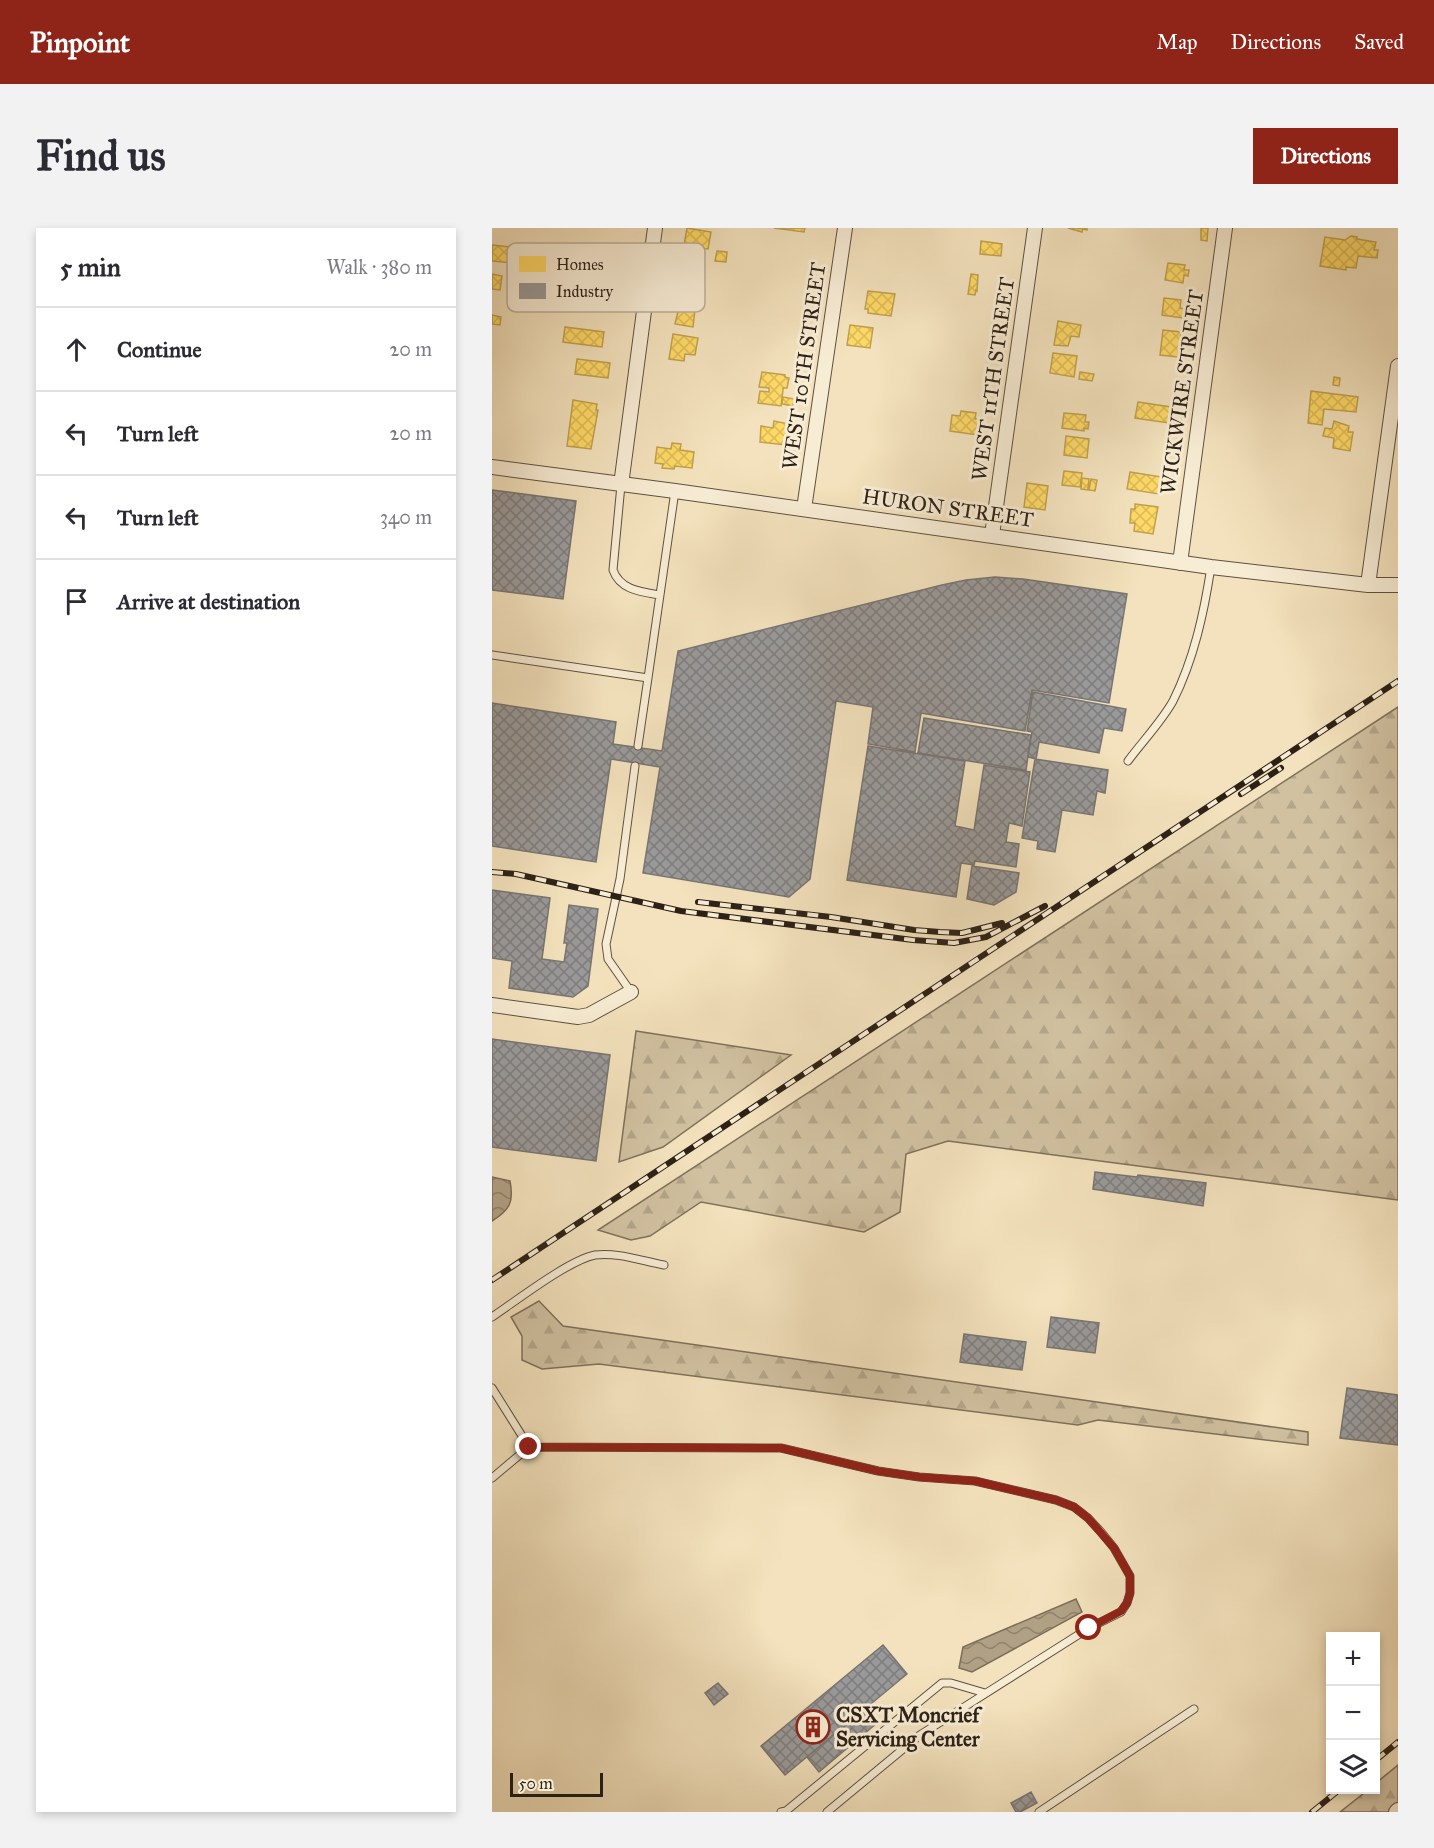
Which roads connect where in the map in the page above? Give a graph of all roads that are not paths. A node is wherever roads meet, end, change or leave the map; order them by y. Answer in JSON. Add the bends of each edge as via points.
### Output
{"nodes":[{"id":1,"x":655,"y":228,"type":"edge"},
{"id":2,"x":845,"y":228,"type":"edge"},
{"id":3,"x":1035,"y":228,"type":"edge"},
{"id":4,"x":1225,"y":228,"type":"edge"},
{"id":5,"x":653,"y":243,"type":"edge"},
{"id":6,"x":644,"y":312,"type":"edge"},
{"id":7,"x":1398,"y":366,"type":"edge"},
{"id":8,"x":492,"y":467,"type":"edge"},
{"id":9,"x":621,"y":485,"type":"junction"},
{"id":10,"x":675,"y":491,"type":"junction"},
{"id":11,"x":804,"y":509,"type":"junction"},
{"id":12,"x":992,"y":535,"type":"junction"},
{"id":13,"x":1180,"y":563,"type":"junction"},
{"id":14,"x":1211,"y":567,"type":"junction"},
{"id":15,"x":1368,"y":585,"type":"junction"},
{"id":16,"x":1398,"y":585,"type":"edge"},
{"id":17,"x":660,"y":595,"type":"junction"},
{"id":18,"x":492,"y":655,"type":"edge"},
{"id":19,"x":648,"y":678,"type":"junction"},
{"id":20,"x":638,"y":746,"type":"dead end"},
{"id":21,"x":1128,"y":761,"type":"dead end"},
{"id":22,"x":635,"y":766,"type":"dead end"},
{"id":23,"x":631,"y":992,"type":"joint"},
{"id":24,"x":492,"y":1005,"type":"edge"},
{"id":25,"x":663,"y":1265,"type":"dead end"},
{"id":26,"x":492,"y":1317,"type":"edge"},
{"id":27,"x":492,"y":1389,"type":"edge"},
{"id":28,"x":529,"y":1447,"type":"junction"},
{"id":29,"x":492,"y":1478,"type":"edge"},
{"id":30,"x":985,"y":1693,"type":"junction"},
{"id":31,"x":1194,"y":1709,"type":"dead end"},
{"id":32,"x":781,"y":1812,"type":"edge"},
{"id":33,"x":827,"y":1812,"type":"edge"},
{"id":34,"x":1039,"y":1812,"type":"edge"}],
"edges":[{"from":1,"to":5,"type":"street"},
{"from":2,"to":11,"type":"street","name":"WEST 10TH STREET"},
{"from":3,"to":12,"type":"street","name":"WEST 11TH STREET"},
{"from":4,"to":13,"type":"street","name":"WICKWIRE STREET"},
{"from":6,"to":9,"type":"street"},
{"from":7,"to":15,"type":"street"},
{"from":8,"to":9,"type":"street","name":"HURON STREET"},
{"from":9,"to":10,"type":"street","name":"HURON STREET"},
{"from":9,"to":17,"type":"lane","via":[[616,578],[633,591]]},
{"from":10,"to":11,"type":"street","name":"HURON STREET"},
{"from":10,"to":17,"type":"lane"},
{"from":11,"to":12,"type":"street","name":"HURON STREET"},
{"from":12,"to":13,"type":"street","name":"HURON STREET"},
{"from":13,"to":14,"type":"street","name":"HURON STREET"},
{"from":14,"to":15,"type":"street","name":"HURON STREET"},
{"from":14,"to":21,"type":"lane","via":[[1194,649],[1172,702]]},
{"from":15,"to":16,"type":"street","name":"HURON STREET"},
{"from":17,"to":19,"type":"lane"},
{"from":18,"to":19,"type":"lane"},
{"from":19,"to":20,"type":"lane"},
{"from":22,"to":23,"type":"lane","via":[[620,879],[606,944],[608,959]]},
{"from":23,"to":24,"type":"street","via":[[590,1015],[578,1017]]},
{"from":25,"to":26,"type":"lane","via":[[595,1255],[577,1262]]},
{"from":27,"to":28,"type":"lane"},
{"from":28,"to":29,"type":"lane"},
{"from":28,"to":30,"type":"lane","via":[[781,1448],[878,1471],[975,1481],[1074,1507],[1101,1532],[1124,1567],[1130,1581],[1127,1603],[1121,1611]]},
{"from":30,"to":32,"type":"lane","via":[[942,1683]]},
{"from":30,"to":33,"type":"lane","via":[[920,1736]]},
{"from":31,"to":34,"type":"lane"}]}
